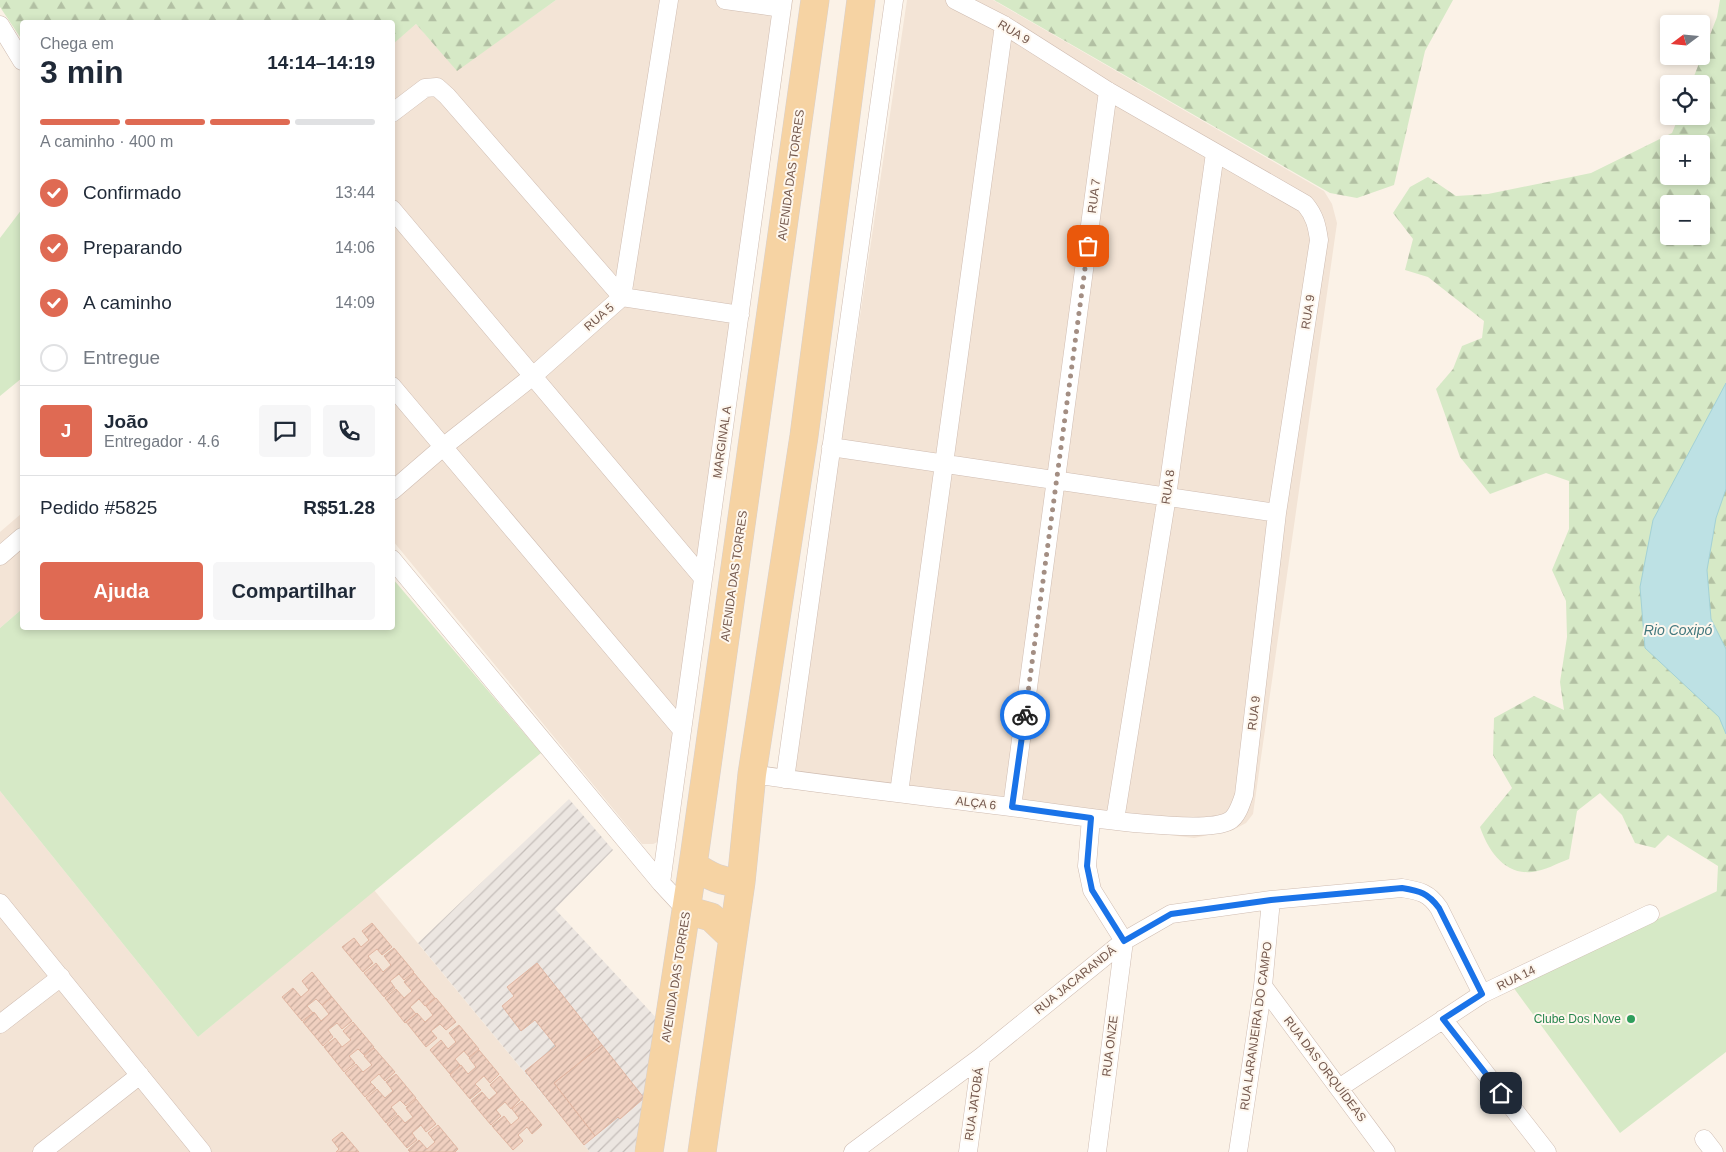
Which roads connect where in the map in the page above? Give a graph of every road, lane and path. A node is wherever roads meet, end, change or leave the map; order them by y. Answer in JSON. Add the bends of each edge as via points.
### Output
{"nodes":[{"id":1,"x":668,"y":0,"type":"edge"},
{"id":2,"x":725,"y":0,"type":"edge"},
{"id":3,"x":815,"y":0,"type":"edge"},
{"id":4,"x":861,"y":0,"type":"edge"},
{"id":5,"x":894,"y":0,"type":"edge"},
{"id":6,"x":955,"y":0,"type":"edge"},
{"id":7,"x":782,"y":4,"type":"edge"},
{"id":8,"x":0,"y":25,"type":"edge"},
{"id":9,"x":1004,"y":25,"type":"junction"},
{"id":10,"x":20,"y":58,"type":"edge"},
{"id":11,"x":1108,"y":91,"type":"junction"},
{"id":12,"x":395,"y":111,"type":"edge"},
{"id":13,"x":1215,"y":154,"type":"junction"},
{"id":14,"x":395,"y":213,"type":"edge"},
{"id":15,"x":622,"y":297,"type":"junction"},
{"id":16,"x":740,"y":315,"type":"junction"},
{"id":17,"x":533,"y":376,"type":"junction"},
{"id":18,"x":395,"y":390,"type":"edge"},
{"id":19,"x":442,"y":447,"type":"junction"},
{"id":20,"x":831,"y":447,"type":"junction"},
{"id":21,"x":942,"y":463,"type":"junction"},
{"id":22,"x":1057,"y":480,"type":"junction"},
{"id":23,"x":395,"y":488,"type":"edge"},
{"id":24,"x":1167,"y":496,"type":"junction"},
{"id":25,"x":1277,"y":513,"type":"junction"},
{"id":26,"x":20,"y":539,"type":"edge"},
{"id":27,"x":0,"y":556,"type":"edge"},
{"id":28,"x":395,"y":563,"type":"edge"},
{"id":29,"x":703,"y":578,"type":"junction"},
{"id":30,"x":682,"y":730,"type":"junction"},
{"id":31,"x":752,"y":774,"type":"junction"},
{"id":32,"x":785,"y":779,"type":"junction"},
{"id":33,"x":899,"y":793,"type":"junction"},
{"id":34,"x":1012,"y":807,"type":"junction"},
{"id":35,"x":1091,"y":818,"type":"junction"},
{"id":36,"x":1115,"y":820,"type":"junction"},
{"id":37,"x":1230,"y":821,"type":"joint"},
{"id":38,"x":693,"y":865,"type":"junction"},
{"id":39,"x":741,"y":882,"type":"junction"},
{"id":40,"x":661,"y":883,"type":"junction"},
{"id":41,"x":1271,"y":900,"type":"junction"},
{"id":42,"x":0,"y":903,"type":"edge"},
{"id":43,"x":686,"y":910,"type":"junction"},
{"id":44,"x":1650,"y":914,"type":"dead end"},
{"id":45,"x":733,"y":938,"type":"junction"},
{"id":46,"x":1124,"y":941,"type":"junction"},
{"id":47,"x":61,"y":977,"type":"junction"},
{"id":48,"x":1263,"y":986,"type":"junction"},
{"id":49,"x":1482,"y":994,"type":"junction"},
{"id":50,"x":1443,"y":1019,"type":"junction"},
{"id":51,"x":0,"y":1024,"type":"edge"},
{"id":52,"x":981,"y":1057,"type":"junction"},
{"id":53,"x":140,"y":1075,"type":"junction"},
{"id":54,"x":1339,"y":1088,"type":"junction"},
{"id":55,"x":1374,"y":1145,"type":"edge"},
{"id":56,"x":42,"y":1152,"type":"edge"},
{"id":57,"x":202,"y":1152,"type":"edge"},
{"id":58,"x":649,"y":1152,"type":"edge"},
{"id":59,"x":702,"y":1152,"type":"edge"},
{"id":60,"x":853,"y":1152,"type":"edge"},
{"id":61,"x":968,"y":1152,"type":"edge"},
{"id":62,"x":1097,"y":1152,"type":"edge"},
{"id":63,"x":1238,"y":1152,"type":"edge"},
{"id":64,"x":1386,"y":1152,"type":"edge"},
{"id":65,"x":1547,"y":1152,"type":"edge"}],
"edges":[{"from":1,"to":15,"type":"street","name":"RUA 5"},
{"from":2,"to":7,"type":"street"},
{"from":3,"to":38,"type":"main road","name":"AVENIDA DAS TORRES"},
{"from":4,"to":31,"type":"main road","via":[[804,436]]},
{"from":5,"to":20,"type":"street"},
{"from":6,"to":9,"type":"street","name":"RUA 9"},
{"from":7,"to":16,"type":"street","name":"MARGINAL A"},
{"from":8,"to":10,"type":"street"},
{"from":9,"to":11,"type":"street","name":"RUA 9"},
{"from":9,"to":21,"type":"street"},
{"from":11,"to":13,"type":"street","name":"RUA 9"},
{"from":11,"to":22,"type":"street","name":"RUA 7"},
{"from":12,"to":15,"type":"street","via":[[425,88],[437,87]]},
{"from":13,"to":24,"type":"street","name":"RUA 8"},
{"from":13,"to":25,"type":"street","name":"RUA 9","via":[[1305,204],[1317,224],[1319,240]]},
{"from":14,"to":17,"type":"street"},
{"from":15,"to":16,"type":"street"},
{"from":15,"to":17,"type":"street","name":"RUA 5"},
{"from":16,"to":29,"type":"street","name":"MARGINAL A"},
{"from":17,"to":19,"type":"street","name":"RUA 5"},
{"from":17,"to":29,"type":"street"},
{"from":18,"to":19,"type":"street"},
{"from":19,"to":23,"type":"street","name":"RUA 5"},
{"from":19,"to":30,"type":"street"},
{"from":20,"to":21,"type":"street"},
{"from":20,"to":32,"type":"street"},
{"from":21,"to":22,"type":"street"},
{"from":21,"to":33,"type":"street"},
{"from":22,"to":24,"type":"street"},
{"from":22,"to":34,"type":"street","name":"RUA 7"},
{"from":24,"to":25,"type":"street"},
{"from":24,"to":36,"type":"street","name":"RUA 8"},
{"from":25,"to":37,"type":"street","name":"RUA 9","via":[[1244,795]]},
{"from":26,"to":27,"type":"street"},
{"from":28,"to":40,"type":"street"},
{"from":29,"to":30,"type":"street","name":"MARGINAL A"},
{"from":30,"to":40,"type":"street","name":"MARGINAL A"},
{"from":31,"to":32,"type":"street","name":"ALÇA 6"},
{"from":31,"to":39,"type":"main road"},
{"from":32,"to":33,"type":"street","name":"ALÇA 6"},
{"from":33,"to":34,"type":"street","name":"ALÇA 6"},
{"from":34,"to":35,"type":"street","name":"ALÇA 6"},
{"from":35,"to":36,"type":"street","name":"ALÇA 6"},
{"from":35,"to":46,"type":"street","via":[[1087,866],[1092,890]]},
{"from":36,"to":37,"type":"street","name":"ALÇA 6","via":[[1202,826]]},
{"from":38,"to":39,"type":"main road","via":[[711,878]]},
{"from":38,"to":43,"type":"main road","name":"AVENIDA DAS TORRES"},
{"from":39,"to":45,"type":"main road"},
{"from":40,"to":43,"type":"street"},
{"from":41,"to":46,"type":"street","name":"RUA JACARANDÁ","via":[[1171,914]]},
{"from":41,"to":48,"type":"street","name":"RUA LARANJEIRA DO CAMPO"},
{"from":41,"to":49,"type":"street","name":"RUA JACARANDÁ","via":[[1402,888],[1417,890],[1432,897],[1439,908]]},
{"from":42,"to":47,"type":"street"},
{"from":43,"to":45,"type":"main road","via":[[711,917]]},
{"from":43,"to":58,"type":"main road","name":"AVENIDA DAS TORRES"},
{"from":44,"to":49,"type":"street","name":"RUA 14"},
{"from":45,"to":59,"type":"main road"},
{"from":46,"to":52,"type":"street","name":"RUA JACARANDÁ"},
{"from":46,"to":62,"type":"street","name":"RUA ONZE"},
{"from":47,"to":51,"type":"street"},
{"from":47,"to":53,"type":"street"},
{"from":48,"to":54,"type":"street","name":"RUA DAS ORQUÍDEAS"},
{"from":48,"to":63,"type":"street","name":"RUA LARANJEIRA DO CAMPO"},
{"from":49,"to":50,"type":"street","name":"RUA 14"},
{"from":50,"to":54,"type":"street","name":"RUA 14"},
{"from":50,"to":65,"type":"street"},
{"from":52,"to":60,"type":"street","name":"RUA JACARANDÁ"},
{"from":52,"to":61,"type":"street","name":"RUA JATOBÁ"},
{"from":53,"to":56,"type":"street"},
{"from":53,"to":57,"type":"street"},
{"from":54,"to":55,"type":"street","name":"RUA DAS ORQUÍDEAS"},
{"from":55,"to":64,"type":"street","name":"RUA DAS ORQUÍDEAS"}]}
